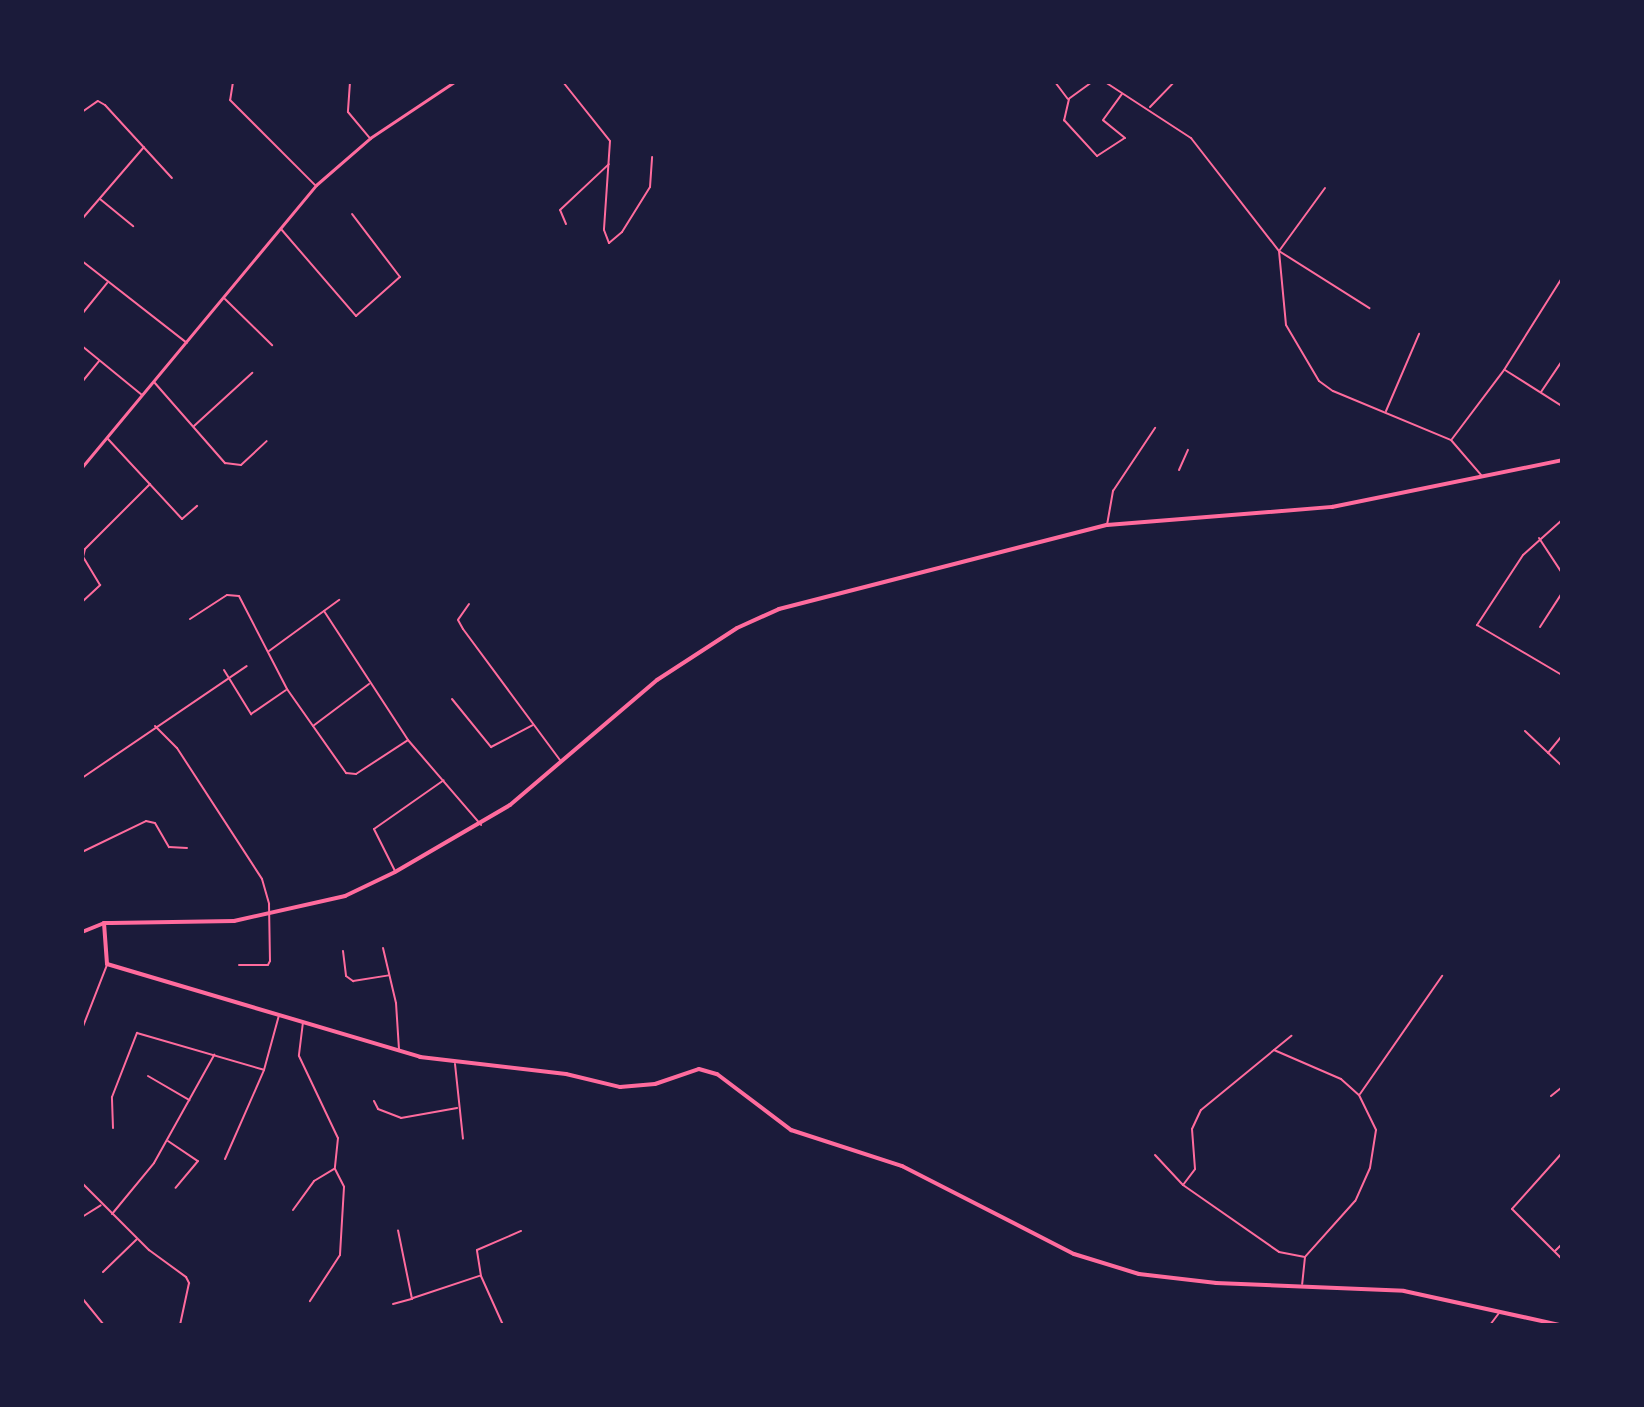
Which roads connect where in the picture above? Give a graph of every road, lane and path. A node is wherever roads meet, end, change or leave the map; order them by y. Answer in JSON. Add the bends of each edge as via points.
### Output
{"nodes":[{"id":1,"x":233,"y":82,"type":"edge"},
{"id":2,"x":350,"y":82,"type":"edge"},
{"id":3,"x":454,"y":82,"type":"edge"},
{"id":4,"x":563,"y":82,"type":"edge"},
{"id":5,"x":1055,"y":82,"type":"edge"},
{"id":6,"x":1092,"y":82,"type":"edge"},
{"id":7,"x":1105,"y":82,"type":"edge"},
{"id":8,"x":1174,"y":82,"type":"edge"},
{"id":9,"x":1123,"y":93,"type":"junction"},
{"id":10,"x":1069,"y":99,"type":"junction"},
{"id":11,"x":1150,"y":108,"type":"junction"},
{"id":12,"x":82,"y":112,"type":"edge"},
{"id":13,"x":370,"y":138,"type":"junction"},
{"id":14,"x":144,"y":146,"type":"junction"},
{"id":15,"x":652,"y":157,"type":"dead end"},
{"id":16,"x":610,"y":163,"type":"junction"},
{"id":17,"x":172,"y":178,"type":"dead end"},
{"id":18,"x":316,"y":185,"type":"junction"},
{"id":19,"x":1325,"y":188,"type":"dead end"},
{"id":20,"x":99,"y":199,"type":"junction"},
{"id":21,"x":352,"y":214,"type":"dead end"},
{"id":22,"x":82,"y":219,"type":"edge"},
{"id":23,"x":566,"y":224,"type":"dead end"},
{"id":24,"x":133,"y":226,"type":"dead end"},
{"id":25,"x":281,"y":228,"type":"junction"},
{"id":26,"x":1279,"y":251,"type":"junction"},
{"id":27,"x":82,"y":261,"type":"edge"},
{"id":28,"x":1562,"y":278,"type":"edge"},
{"id":29,"x":108,"y":282,"type":"junction"},
{"id":30,"x":224,"y":298,"type":"junction"},
{"id":31,"x":1369,"y":308,"type":"dead end"},
{"id":32,"x":82,"y":314,"type":"edge"},
{"id":33,"x":1419,"y":334,"type":"dead end"},
{"id":34,"x":187,"y":343,"type":"junction"},
{"id":35,"x":272,"y":345,"type":"dead end"},
{"id":36,"x":82,"y":346,"type":"edge"},
{"id":37,"x":100,"y":360,"type":"junction"},
{"id":38,"x":1562,"y":361,"type":"edge"},
{"id":39,"x":1504,"y":370,"type":"junction"},
{"id":40,"x":252,"y":373,"type":"dead end"},
{"id":41,"x":82,"y":382,"type":"edge"},
{"id":42,"x":154,"y":382,"type":"junction"},
{"id":43,"x":1541,"y":393,"type":"junction"},
{"id":44,"x":143,"y":396,"type":"junction"},
{"id":45,"x":1562,"y":406,"type":"edge"},
{"id":46,"x":1385,"y":412,"type":"junction"},
{"id":47,"x":194,"y":427,"type":"junction"},
{"id":48,"x":1155,"y":428,"type":"dead end"},
{"id":49,"x":107,"y":439,"type":"junction"},
{"id":50,"x":1451,"y":440,"type":"junction"},
{"id":51,"x":267,"y":441,"type":"dead end"},
{"id":52,"x":1188,"y":450,"type":"dead end"},
{"id":53,"x":1562,"y":460,"type":"edge"},
{"id":54,"x":82,"y":467,"type":"edge"},
{"id":55,"x":1179,"y":470,"type":"dead end"},
{"id":56,"x":1482,"y":478,"type":"junction"},
{"id":57,"x":150,"y":484,"type":"junction"},
{"id":58,"x":197,"y":506,"type":"dead end"},
{"id":59,"x":1562,"y":520,"type":"edge"},
{"id":60,"x":1107,"y":525,"type":"junction"},
{"id":61,"x":1539,"y":537,"type":"junction"},
{"id":62,"x":1562,"y":573,"type":"edge"},
{"id":63,"x":1562,"y":593,"type":"edge"},
{"id":64,"x":339,"y":600,"type":"dead end"},
{"id":65,"x":82,"y":602,"type":"edge"},
{"id":66,"x":469,"y":604,"type":"dead end"},
{"id":67,"x":324,"y":611,"type":"junction"},
{"id":68,"x":190,"y":619,"type":"dead end"},
{"id":69,"x":1540,"y":627,"type":"dead end"},
{"id":70,"x":268,"y":651,"type":"junction"},
{"id":71,"x":247,"y":666,"type":"dead end"},
{"id":72,"x":224,"y":670,"type":"dead end"},
{"id":73,"x":1562,"y":675,"type":"edge"},
{"id":74,"x":227,"y":680,"type":"junction"},
{"id":75,"x":371,"y":683,"type":"junction"},
{"id":76,"x":287,"y":689,"type":"junction"},
{"id":77,"x":452,"y":699,"type":"dead end"},
{"id":78,"x":534,"y":724,"type":"junction"},
{"id":79,"x":155,"y":726,"type":"junction"},
{"id":80,"x":312,"y":727,"type":"junction"},
{"id":81,"x":1525,"y":731,"type":"dead end"},
{"id":82,"x":1562,"y":736,"type":"edge"},
{"id":83,"x":408,"y":740,"type":"junction"},
{"id":84,"x":1547,"y":754,"type":"junction"},
{"id":85,"x":561,"y":761,"type":"junction"},
{"id":86,"x":1562,"y":766,"type":"edge"},
{"id":87,"x":82,"y":778,"type":"edge"},
{"id":88,"x":444,"y":780,"type":"junction"},
{"id":89,"x":481,"y":825,"type":"junction"},
{"id":90,"x":187,"y":848,"type":"dead end"},
{"id":91,"x":82,"y":852,"type":"edge"},
{"id":92,"x":395,"y":872,"type":"junction"},
{"id":93,"x":270,"y":914,"type":"junction"},
{"id":94,"x":104,"y":923,"type":"junction"},
{"id":95,"x":82,"y":932,"type":"edge"},
{"id":96,"x":383,"y":948,"type":"dead end"},
{"id":97,"x":343,"y":951,"type":"dead end"},
{"id":98,"x":107,"y":964,"type":"junction"},
{"id":99,"x":239,"y":965,"type":"dead end"},
{"id":100,"x":82,"y":972,"type":"edge"},
{"id":101,"x":390,"y":975,"type":"junction"},
{"id":102,"x":1442,"y":976,"type":"dead end"},
{"id":103,"x":83,"y":984,"type":"edge"},
{"id":104,"x":280,"y":1014,"type":"junction"},
{"id":105,"x":303,"y":1021,"type":"junction"},
{"id":106,"x":83,"y":1023,"type":"edge"},
{"id":107,"x":82,"y":1029,"type":"edge"},
{"id":108,"x":1291,"y":1036,"type":"dead end"},
{"id":109,"x":399,"y":1050,"type":"junction"},
{"id":110,"x":1274,"y":1050,"type":"junction"},
{"id":111,"x":214,"y":1054,"type":"junction"},
{"id":112,"x":455,"y":1064,"type":"junction"},
{"id":113,"x":264,"y":1070,"type":"junction"},
{"id":114,"x":148,"y":1076,"type":"dead end"},
{"id":115,"x":1562,"y":1087,"type":"edge"},
{"id":116,"x":1359,"y":1095,"type":"junction"},
{"id":117,"x":1551,"y":1096,"type":"dead end"},
{"id":118,"x":190,"y":1101,"type":"junction"},
{"id":119,"x":374,"y":1101,"type":"dead end"},
{"id":120,"x":457,"y":1108,"type":"junction"},
{"id":121,"x":113,"y":1128,"type":"dead end"},
{"id":122,"x":463,"y":1139,"type":"dead end"},
{"id":123,"x":167,"y":1140,"type":"junction"},
{"id":124,"x":1562,"y":1153,"type":"edge"},
{"id":125,"x":1155,"y":1155,"type":"dead end"},
{"id":126,"x":225,"y":1159,"type":"dead end"},
{"id":127,"x":335,"y":1169,"type":"junction"},
{"id":128,"x":82,"y":1183,"type":"edge"},
{"id":129,"x":1183,"y":1185,"type":"junction"},
{"id":130,"x":175,"y":1188,"type":"dead end"},
{"id":131,"x":101,"y":1205,"type":"junction"},
{"id":132,"x":293,"y":1210,"type":"dead end"},
{"id":133,"x":112,"y":1214,"type":"junction"},
{"id":134,"x":82,"y":1217,"type":"edge"},
{"id":135,"x":398,"y":1230,"type":"dead end"},
{"id":136,"x":521,"y":1231,"type":"dead end"},
{"id":137,"x":138,"y":1239,"type":"junction"},
{"id":138,"x":1562,"y":1244,"type":"edge"},
{"id":139,"x":1555,"y":1251,"type":"junction"},
{"id":140,"x":1305,"y":1257,"type":"junction"},
{"id":141,"x":1562,"y":1259,"type":"edge"},
{"id":142,"x":103,"y":1272,"type":"dead end"},
{"id":143,"x":481,"y":1276,"type":"junction"},
{"id":144,"x":1302,"y":1284,"type":"junction"},
{"id":145,"x":82,"y":1298,"type":"edge"},
{"id":146,"x":412,"y":1299,"type":"junction"},
{"id":147,"x":310,"y":1301,"type":"dead end"},
{"id":148,"x":393,"y":1304,"type":"dead end"},
{"id":149,"x":1500,"y":1312,"type":"junction"},
{"id":150,"x":104,"y":1325,"type":"edge"},
{"id":151,"x":180,"y":1325,"type":"edge"},
{"id":152,"x":503,"y":1325,"type":"edge"},
{"id":153,"x":1490,"y":1325,"type":"edge"},
{"id":154,"x":1560,"y":1325,"type":"edge"}],
"edges":[{"from":1,"to":18,"type":"street","via":[[230,100]]},
{"from":2,"to":13,"type":"street","via":[[348,112]]},
{"from":3,"to":13,"type":"street"},
{"from":4,"to":16,"type":"street","via":[[610,141]]},
{"from":5,"to":10,"type":"street"},
{"from":6,"to":10,"type":"street"},
{"from":7,"to":9,"type":"street"},
{"from":8,"to":11,"type":"street"},
{"from":9,"to":10,"type":"street","via":[[1103,120],[1125,138],[1097,156],[1064,120]]},
{"from":9,"to":11,"type":"street"},
{"from":11,"to":26,"type":"street","via":[[1204,152]]},
{"from":12,"to":14,"type":"street","via":[[98,101]]},
{"from":13,"to":18,"type":"street"},
{"from":14,"to":17,"type":"street"},
{"from":14,"to":20,"type":"street"},
{"from":15,"to":16,"type":"street","via":[[650,187],[609,243],[604,230]]},
{"from":16,"to":23,"type":"street","via":[[560,210]]},
{"from":18,"to":25,"type":"street"},
{"from":19,"to":26,"type":"street"},
{"from":20,"to":22,"type":"street"},
{"from":20,"to":24,"type":"street"},
{"from":21,"to":25,"type":"street","via":[[400,277],[356,316]]},
{"from":25,"to":30,"type":"street"},
{"from":26,"to":31,"type":"street"},
{"from":26,"to":46,"type":"street","via":[[1286,325],[1319,381]]},
{"from":27,"to":29,"type":"street"},
{"from":28,"to":39,"type":"street"},
{"from":29,"to":32,"type":"street"},
{"from":29,"to":34,"type":"street"},
{"from":30,"to":34,"type":"street"},
{"from":30,"to":35,"type":"street"},
{"from":33,"to":46,"type":"street"},
{"from":34,"to":42,"type":"street"},
{"from":36,"to":37,"type":"street"},
{"from":37,"to":41,"type":"street"},
{"from":37,"to":44,"type":"street"},
{"from":38,"to":43,"type":"street"},
{"from":39,"to":43,"type":"street"},
{"from":39,"to":50,"type":"street"},
{"from":40,"to":47,"type":"street"},
{"from":42,"to":44,"type":"street"},
{"from":42,"to":47,"type":"street"},
{"from":43,"to":45,"type":"street"},
{"from":44,"to":49,"type":"street"},
{"from":46,"to":50,"type":"street"},
{"from":47,"to":51,"type":"street","via":[[233,466]]},
{"from":48,"to":60,"type":"street","via":[[1113,491]]},
{"from":49,"to":54,"type":"street"},
{"from":49,"to":57,"type":"street"},
{"from":50,"to":56,"type":"street"},
{"from":52,"to":55,"type":"street"},
{"from":53,"to":56,"type":"main road"},
{"from":56,"to":60,"type":"main road","via":[[1332,507]]},
{"from":57,"to":58,"type":"street","via":[[182,519]]},
{"from":57,"to":65,"type":"street","via":[[85,549],[83,557],[100,585]]},
{"from":59,"to":61,"type":"street"},
{"from":60,"to":85,"type":"main road","via":[[779,609],[737,628],[657,680]]},
{"from":61,"to":62,"type":"street"},
{"from":61,"to":73,"type":"street","via":[[1511,569],[1477,625]]},
{"from":63,"to":69,"type":"street"},
{"from":64,"to":67,"type":"street"},
{"from":66,"to":78,"type":"street","via":[[458,620]]},
{"from":67,"to":70,"type":"street"},
{"from":67,"to":75,"type":"street"},
{"from":68,"to":70,"type":"street","via":[[232,593]]},
{"from":70,"to":76,"type":"street"},
{"from":71,"to":74,"type":"street"},
{"from":72,"to":74,"type":"street"},
{"from":74,"to":76,"type":"street","via":[[251,714]]},
{"from":74,"to":79,"type":"street"},
{"from":75,"to":80,"type":"street"},
{"from":75,"to":83,"type":"street"},
{"from":76,"to":80,"type":"street"},
{"from":77,"to":78,"type":"street","via":[[491,747]]},
{"from":78,"to":85,"type":"street"},
{"from":79,"to":87,"type":"street"},
{"from":79,"to":93,"type":"street","via":[[177,748],[250,857],[262,879]]},
{"from":80,"to":83,"type":"street","via":[[351,776]]},
{"from":81,"to":84,"type":"street"},
{"from":82,"to":84,"type":"street"},
{"from":83,"to":88,"type":"street"},
{"from":84,"to":86,"type":"street"},
{"from":85,"to":89,"type":"main road"},
{"from":88,"to":89,"type":"street"},
{"from":88,"to":92,"type":"street","via":[[374,829]]},
{"from":89,"to":92,"type":"main road"},
{"from":90,"to":91,"type":"street","via":[[169,847],[155,823],[146,821]]},
{"from":92,"to":93,"type":"main road","via":[[345,896]]},
{"from":93,"to":94,"type":"main road","via":[[217,923]]},
{"from":93,"to":99,"type":"street","via":[[268,965]]},
{"from":94,"to":95,"type":"main road"},
{"from":94,"to":98,"type":"main road"},
{"from":96,"to":101,"type":"street"},
{"from":97,"to":101,"type":"street","via":[[346,976],[353,981]]},
{"from":98,"to":104,"type":"main road"},
{"from":98,"to":106,"type":"street"},
{"from":100,"to":103,"type":"street"},
{"from":101,"to":109,"type":"street"},
{"from":102,"to":116,"type":"street"},
{"from":104,"to":105,"type":"main road"},
{"from":104,"to":113,"type":"street"},
{"from":105,"to":109,"type":"main road"},
{"from":105,"to":127,"type":"street","via":[[299,1056],[338,1138]]},
{"from":106,"to":107,"type":"street"},
{"from":108,"to":110,"type":"street"},
{"from":109,"to":112,"type":"main road"},
{"from":110,"to":116,"type":"street","via":[[1319,1066]]},
{"from":110,"to":129,"type":"street","via":[[1201,1110],[1192,1129],[1195,1169]]},
{"from":111,"to":113,"type":"street"},
{"from":111,"to":118,"type":"street"},
{"from":111,"to":121,"type":"street","via":[[137,1033],[112,1097]]},
{"from":112,"to":120,"type":"street"},
{"from":112,"to":144,"type":"main road","via":[[540,1071],[620,1087],[655,1084],[699,1069],[734,1084],[791,1130],[902,1166],[1074,1254],[1139,1274],[1216,1283]]},
{"from":113,"to":126,"type":"street"},
{"from":114,"to":118,"type":"street"},
{"from":115,"to":117,"type":"street"},
{"from":116,"to":140,"type":"street","via":[[1376,1130],[1370,1168],[1355,1201]]},
{"from":118,"to":123,"type":"street"},
{"from":119,"to":120,"type":"street","via":[[378,1109],[401,1118]]},
{"from":120,"to":122,"type":"street"},
{"from":123,"to":130,"type":"street","via":[[198,1161]]},
{"from":123,"to":133,"type":"street"},
{"from":124,"to":139,"type":"street","via":[[1512,1209]]},
{"from":125,"to":129,"type":"street"},
{"from":127,"to":132,"type":"street","via":[[314,1181]]},
{"from":127,"to":147,"type":"street","via":[[344,1182],[342,1247],[329,1277]]},
{"from":128,"to":131,"type":"street"},
{"from":129,"to":140,"type":"street","via":[[1279,1252]]},
{"from":131,"to":133,"type":"street"},
{"from":131,"to":134,"type":"street"},
{"from":133,"to":137,"type":"street"},
{"from":135,"to":146,"type":"street"},
{"from":136,"to":143,"type":"street","via":[[477,1250]]},
{"from":137,"to":142,"type":"street"},
{"from":137,"to":151,"type":"street","via":[[189,1283]]},
{"from":138,"to":139,"type":"street"},
{"from":139,"to":141,"type":"street"},
{"from":140,"to":144,"type":"street"},
{"from":143,"to":146,"type":"street"},
{"from":143,"to":152,"type":"street"},
{"from":144,"to":149,"type":"main road","via":[[1404,1291]]},
{"from":145,"to":150,"type":"street"},
{"from":146,"to":148,"type":"street"},
{"from":149,"to":153,"type":"street"},
{"from":149,"to":154,"type":"main road"}]}
